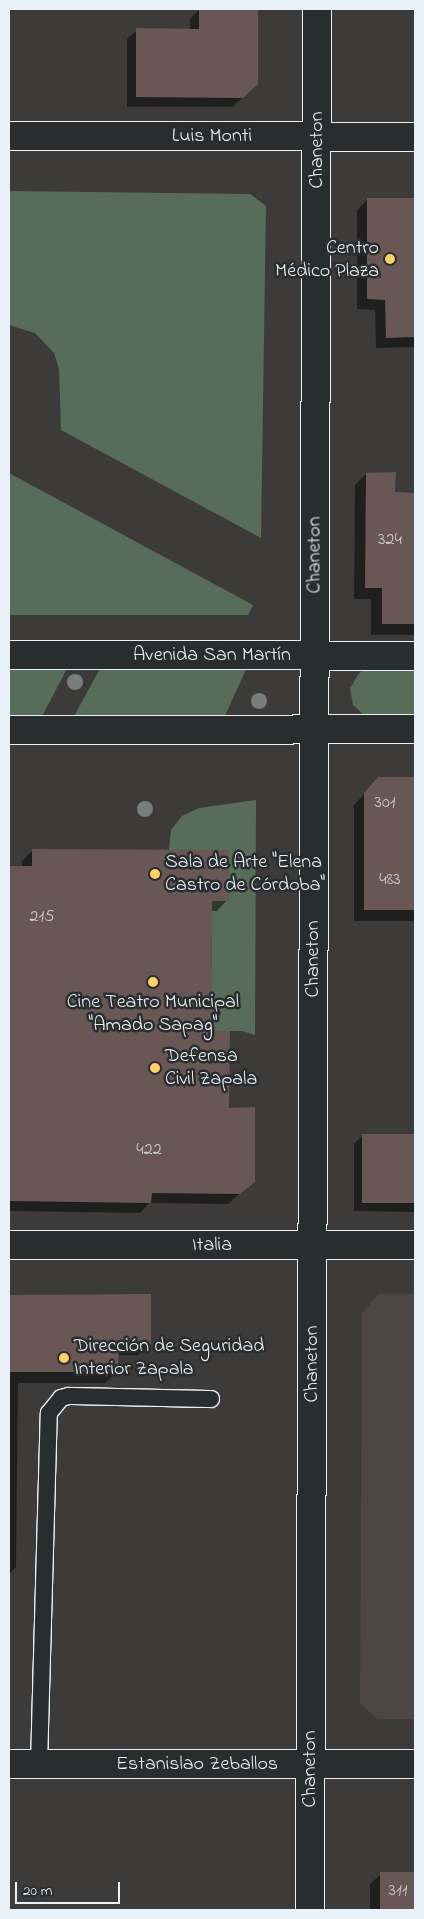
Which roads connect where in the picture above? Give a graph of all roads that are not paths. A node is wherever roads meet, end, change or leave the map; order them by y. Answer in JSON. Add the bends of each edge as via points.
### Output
{"nodes":[{"id":1,"x":317,"y":9,"type":"edge"},
{"id":2,"x":9,"y":136,"type":"edge"},
{"id":3,"x":317,"y":137,"type":"junction"},
{"id":4,"x":415,"y":137,"type":"edge"},
{"id":5,"x":9,"y":655,"type":"edge"},
{"id":6,"x":315,"y":656,"type":"junction"},
{"id":7,"x":415,"y":656,"type":"edge"},
{"id":8,"x":315,"y":729,"type":"junction"},
{"id":9,"x":415,"y":729,"type":"edge"},
{"id":10,"x":9,"y":730,"type":"edge"},
{"id":11,"x":9,"y":1244,"type":"edge"},
{"id":12,"x":312,"y":1245,"type":"junction"},
{"id":13,"x":415,"y":1245,"type":"edge"},
{"id":14,"x":211,"y":1399,"type":"dead end"},
{"id":15,"x":310,"y":1763,"type":"junction"},
{"id":16,"x":9,"y":1764,"type":"edge"},
{"id":17,"x":39,"y":1764,"type":"junction"},
{"id":18,"x":415,"y":1764,"type":"edge"},
{"id":19,"x":310,"y":1910,"type":"edge"}],
"edges":[{"from":1,"to":3,"type":"street","name":"Chaneton"},
{"from":2,"to":3,"type":"street","name":"Luis Monti"},
{"from":3,"to":4,"type":"street","name":"Luis Monti"},
{"from":3,"to":6,"type":"street","name":"Chaneton"},
{"from":5,"to":6,"type":"street","name":"Avenida San Martín"},
{"from":6,"to":7,"type":"street","name":"Avenida San Martín"},
{"from":6,"to":8,"type":"street","name":"Chaneton"},
{"from":8,"to":9,"type":"street"},
{"from":8,"to":10,"type":"street"},
{"from":8,"to":12,"type":"street","name":"Chaneton"},
{"from":11,"to":12,"type":"street","name":"Italia"},
{"from":12,"to":13,"type":"street","name":"Italia"},
{"from":12,"to":15,"type":"street","name":"Chaneton"},
{"from":14,"to":17,"type":"lane","via":[[69,1396],[61,1398],[49,1413]]},
{"from":15,"to":17,"type":"street","name":"Estanislao Zeballos"},
{"from":15,"to":18,"type":"street","name":"Estanislao Zeballos"},
{"from":15,"to":19,"type":"street","name":"Chaneton"},
{"from":16,"to":17,"type":"street","name":"Estanislao Zeballos"}]}
